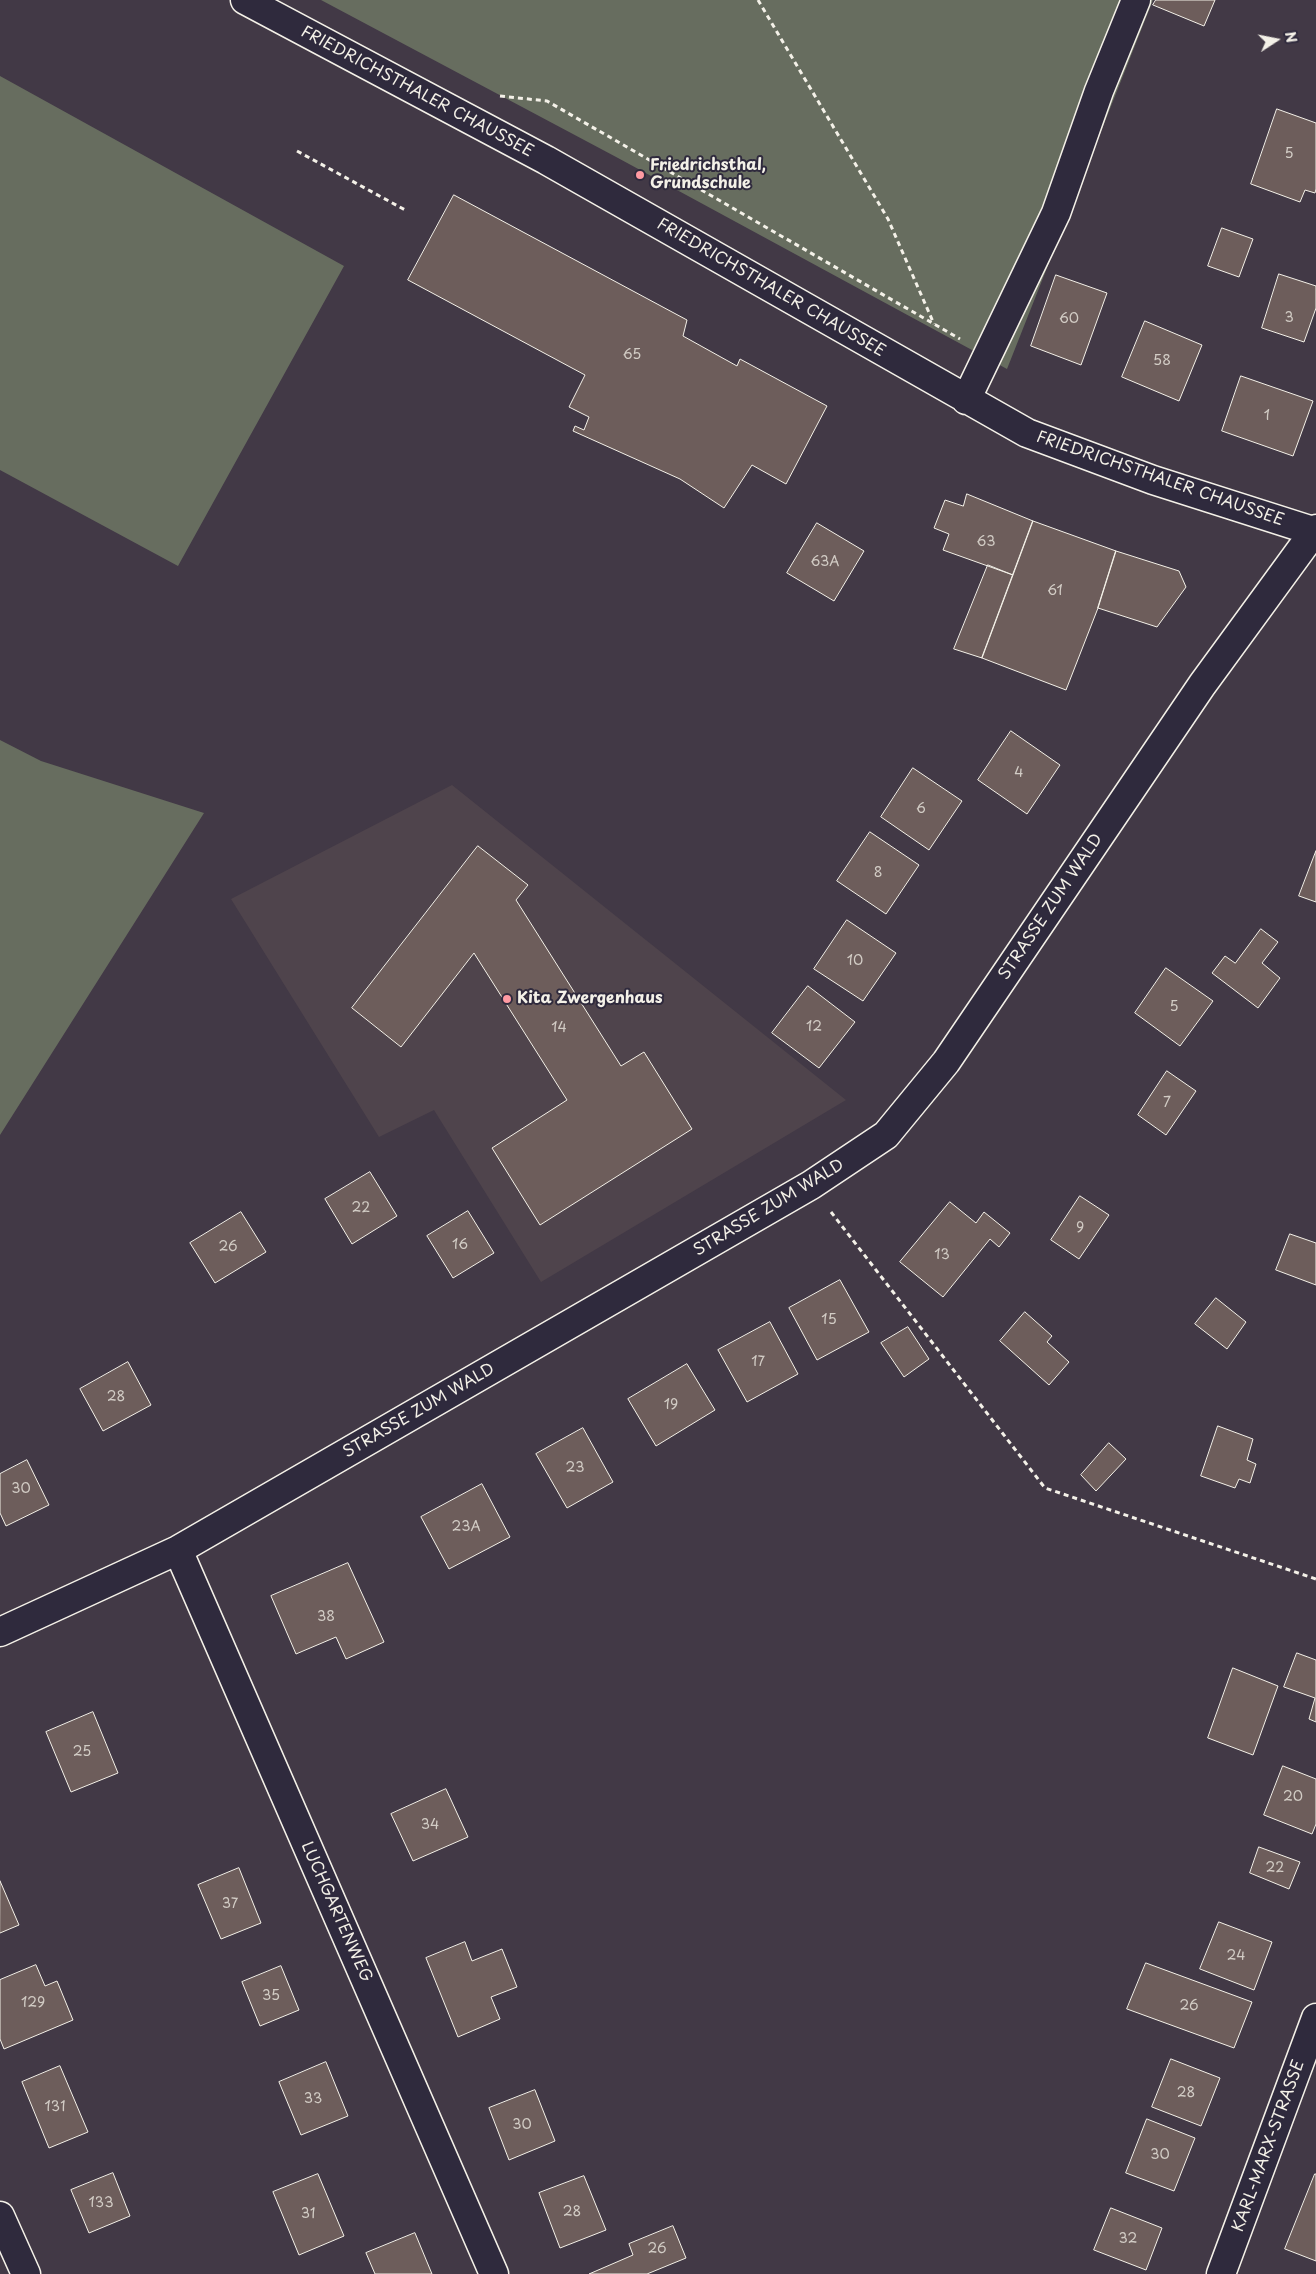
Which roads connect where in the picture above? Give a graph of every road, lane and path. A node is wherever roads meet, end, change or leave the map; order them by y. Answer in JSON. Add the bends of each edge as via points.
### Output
{"nodes":[{"id":1,"x":245,"y":0,"type":"edge"},
{"id":2,"x":758,"y":0,"type":"edge"},
{"id":3,"x":1136,"y":0,"type":"edge"},
{"id":4,"x":494,"y":95,"type":"dead end"},
{"id":5,"x":297,"y":151,"type":"dead end"},
{"id":6,"x":407,"y":211,"type":"dead end"},
{"id":7,"x":934,"y":324,"type":"junction"},
{"id":8,"x":988,"y":351,"type":"junction"},
{"id":9,"x":966,"y":400,"type":"junction"},
{"id":10,"x":1315,"y":531,"type":"edge"},
{"id":11,"x":811,"y":1185,"type":"junction"},
{"id":12,"x":178,"y":1550,"type":"junction"},
{"id":13,"x":1316,"y":1579,"type":"edge"},
{"id":14,"x":0,"y":1632,"type":"edge"},
{"id":15,"x":1316,"y":2018,"type":"edge"},
{"id":16,"x":0,"y":2216,"type":"edge"},
{"id":17,"x":26,"y":2274,"type":"edge"},
{"id":18,"x":494,"y":2274,"type":"edge"},
{"id":19,"x":1221,"y":2274,"type":"edge"}],
"edges":[{"from":1,"to":9,"type":"street","name":"FRIEDRICHSTHALER CHAUSSEE","via":[[546,160]]},
{"from":2,"to":7,"type":"path","via":[[888,219]]},
{"from":3,"to":8,"type":"street","via":[[1099,91],[1056,213]]},
{"from":4,"to":7,"type":"path","via":[[547,101]]},
{"from":5,"to":6,"type":"path"},
{"from":7,"to":8,"type":"path"},
{"from":8,"to":9,"type":"street"},
{"from":9,"to":10,"type":"street","name":"FRIEDRICHSTHALER CHAUSSEE","via":[[1027,433],[1152,480]]},
{"from":10,"to":11,"type":"street","name":"STRASSE ZUM WALD","via":[[1202,685],[946,1062],[886,1135]]},
{"from":11,"to":12,"type":"street","name":"STRASSE ZUM WALD"},
{"from":11,"to":13,"type":"path","via":[[1045,1488]]},
{"from":12,"to":14,"type":"street","name":"STRASSE ZUM WALD"},
{"from":12,"to":18,"type":"street","name":"LUCHGARTENWEG"},
{"from":15,"to":19,"type":"street","name":"KARL-MARX-STRASSE"},
{"from":16,"to":17,"type":"street"}]}
